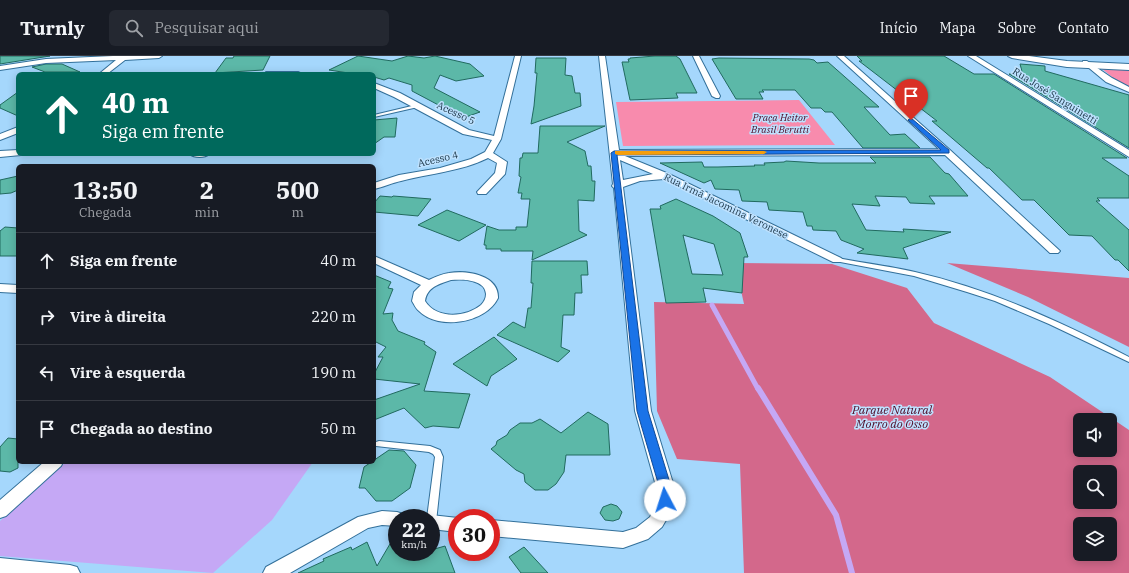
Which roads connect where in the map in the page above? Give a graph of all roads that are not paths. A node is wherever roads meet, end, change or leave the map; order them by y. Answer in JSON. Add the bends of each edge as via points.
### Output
{"nodes":[{"id":1,"x":159,"y":56,"type":"edge"},
{"id":2,"x":518,"y":56,"type":"edge"},
{"id":3,"x":602,"y":56,"type":"edge"},
{"id":4,"x":696,"y":56,"type":"edge"},
{"id":5,"x":840,"y":56,"type":"edge"},
{"id":6,"x":971,"y":56,"type":"edge"},
{"id":7,"x":1012,"y":56,"type":"edge"},
{"id":8,"x":1030,"y":56,"type":"edge"},
{"id":9,"x":123,"y":58,"type":"junction"},
{"id":10,"x":1129,"y":63,"type":"edge"},
{"id":11,"x":1087,"y":64,"type":"junction"},
{"id":12,"x":1,"y":67,"type":"edge"},
{"id":13,"x":1129,"y":67,"type":"edge"},
{"id":14,"x":106,"y":72,"type":"edge"},
{"id":15,"x":376,"y":86,"type":"edge"},
{"id":16,"x":1129,"y":90,"type":"edge"},
{"id":17,"x":716,"y":96,"type":"dead end"},
{"id":18,"x":416,"y":106,"type":"junction"},
{"id":19,"x":376,"y":116,"type":"edge"},
{"id":20,"x":16,"y":131,"type":"edge"},
{"id":21,"x":0,"y":137,"type":"edge"},
{"id":22,"x":497,"y":139,"type":"junction"},
{"id":23,"x":947,"y":152,"type":"junction"},
{"id":24,"x":16,"y":153,"type":"edge"},
{"id":25,"x":0,"y":154,"type":"edge"},
{"id":26,"x":488,"y":154,"type":"junction"},
{"id":27,"x":614,"y":154,"type":"junction"},
{"id":28,"x":1129,"y":154,"type":"edge"},
{"id":29,"x":666,"y":176,"type":"junction"},
{"id":30,"x":376,"y":185,"type":"edge"},
{"id":31,"x":617,"y":186,"type":"junction"},
{"id":32,"x":482,"y":192,"type":"dead end"},
{"id":33,"x":1054,"y":251,"type":"dead end"},
{"id":34,"x":376,"y":260,"type":"edge"},
{"id":35,"x":837,"y":260,"type":"joint"},
{"id":36,"x":428,"y":284,"type":"junction"},
{"id":37,"x":0,"y":288,"type":"edge"},
{"id":38,"x":16,"y":289,"type":"edge"},
{"id":39,"x":1129,"y":360,"type":"edge"},
{"id":40,"x":379,"y":444,"type":"dead end"},
{"id":41,"x":53,"y":464,"type":"edge"},
{"id":42,"x":433,"y":509,"type":"edge"},
{"id":43,"x":0,"y":511,"type":"edge"},
{"id":44,"x":388,"y":518,"type":"edge"},
{"id":45,"x":500,"y":529,"type":"edge"},
{"id":46,"x":0,"y":566,"type":"edge"},
{"id":47,"x":70,"y":573,"type":"edge"},
{"id":48,"x":273,"y":573,"type":"edge"}],
"edges":[{"from":1,"to":9,"type":"street"},
{"from":2,"to":22,"type":"street"},
{"from":3,"to":27,"type":"street"},
{"from":4,"to":17,"type":"street"},
{"from":5,"to":23,"type":"street"},
{"from":6,"to":28,"type":"street","name":"Rua José Sanguinetti"},
{"from":7,"to":11,"type":"street"},
{"from":8,"to":11,"type":"street"},
{"from":9,"to":12,"type":"street","via":[[46,61]]},
{"from":9,"to":14,"type":"street"},
{"from":10,"to":11,"type":"street"},
{"from":11,"to":13,"type":"street"},
{"from":11,"to":16,"type":"street","via":[[1109,80]]},
{"from":15,"to":18,"type":"street","name":"Acesso 5"},
{"from":18,"to":19,"type":"lane"},
{"from":18,"to":22,"type":"street","name":"Acesso 5","via":[[466,132]]},
{"from":20,"to":21,"type":"street"},
{"from":22,"to":26,"type":"street"},
{"from":23,"to":27,"type":"street"},
{"from":23,"to":33,"type":"street"},
{"from":24,"to":25,"type":"street"},
{"from":26,"to":30,"type":"street","name":"Acesso 4","via":[[441,171],[399,178]]},
{"from":26,"to":32,"type":"street","via":[[502,162],[500,174]]},
{"from":27,"to":29,"type":"street","name":"Rua Irmã Jacomina Veronese"},
{"from":27,"to":31,"type":"street"},
{"from":29,"to":31,"type":"street","via":[[638,178]]},
{"from":29,"to":35,"type":"street","name":"Rua Irmã Jacomina Veronese"},
{"from":31,"to":45,"type":"street","via":[[643,411],[667,493],[664,508],[656,522],[642,534],[623,540]]},
{"from":34,"to":36,"type":"street"},
{"from":35,"to":39,"type":"lane","via":[[915,274],[998,300],[1097,343]]},
{"from":36,"to":36,"type":"street","via":[[421,290],[418,303],[429,314],[440,317],[458,318],[475,314],[491,302],[493,294],[491,288],[475,278],[450,276]]},
{"from":37,"to":38,"type":"street"},
{"from":40,"to":42,"type":"lane","via":[[430,449],[437,452],[439,457]]},
{"from":41,"to":43,"type":"street"},
{"from":44,"to":48,"type":"street","via":[[364,522]]},
{"from":46,"to":47,"type":"street"}]}
